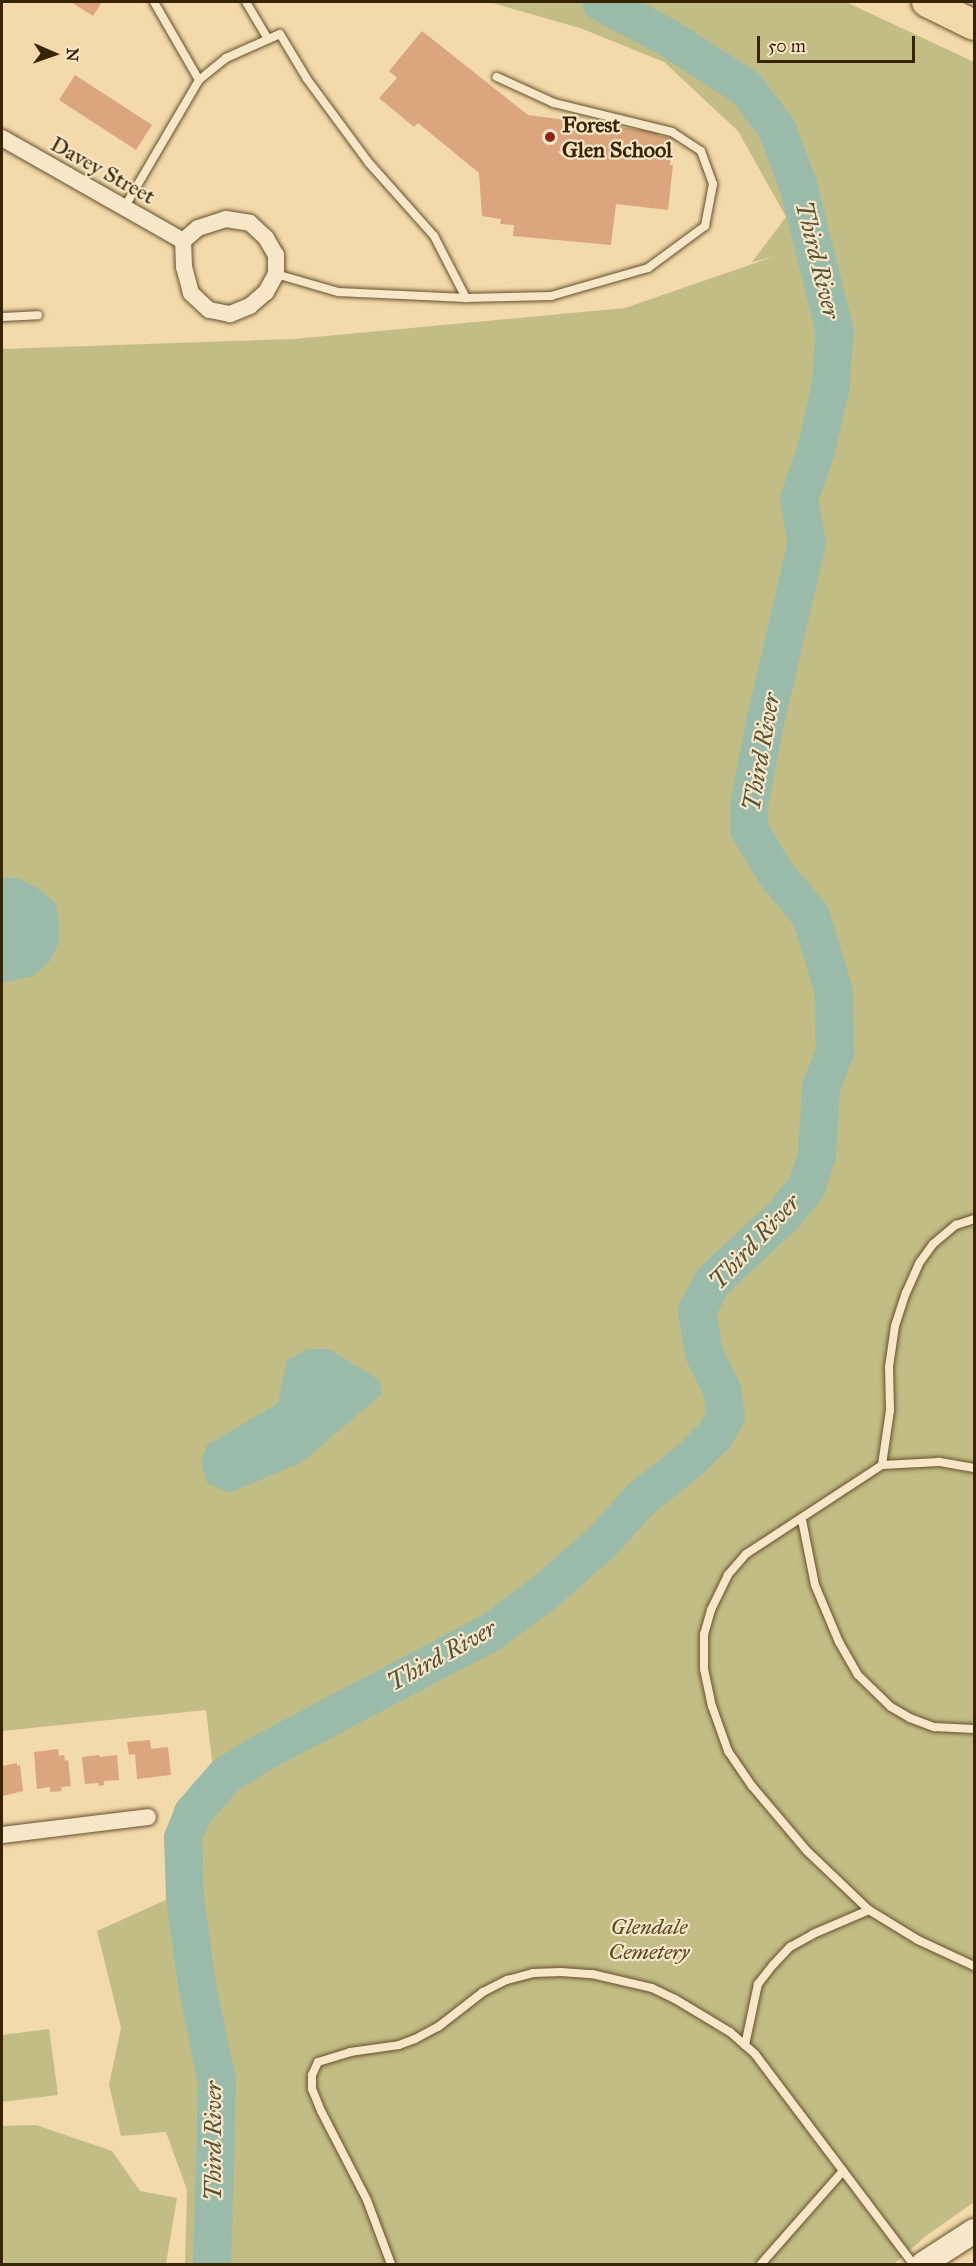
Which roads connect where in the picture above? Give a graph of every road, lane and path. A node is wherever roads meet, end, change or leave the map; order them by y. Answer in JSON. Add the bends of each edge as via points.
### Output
{"nodes":[{"id":1,"x":154,"y":2,"type":"edge"},
{"id":2,"x":246,"y":2,"type":"edge"},
{"id":3,"x":927,"y":2,"type":"edge"},
{"id":4,"x":975,"y":25,"type":"edge"},
{"id":5,"x":268,"y":39,"type":"junction"},
{"id":6,"x":497,"y":77,"type":"dead end"},
{"id":7,"x":199,"y":80,"type":"junction"},
{"id":8,"x":2,"y":138,"type":"edge"},
{"id":9,"x":124,"y":207,"type":"junction"},
{"id":10,"x":183,"y":241,"type":"junction"},
{"id":11,"x":276,"y":274,"type":"junction"},
{"id":12,"x":466,"y":298,"type":"junction"},
{"id":13,"x":38,"y":315,"type":"dead end"},
{"id":14,"x":2,"y":317,"type":"edge"},
{"id":15,"x":975,"y":1219,"type":"edge"},
{"id":16,"x":882,"y":1466,"type":"junction"},
{"id":17,"x":975,"y":1468,"type":"edge"},
{"id":18,"x":802,"y":1520,"type":"junction"},
{"id":19,"x":975,"y":1729,"type":"edge"},
{"id":20,"x":148,"y":1817,"type":"dead end"},
{"id":21,"x":2,"y":1835,"type":"edge"},
{"id":22,"x":869,"y":1910,"type":"junction"},
{"id":23,"x":975,"y":1966,"type":"edge"},
{"id":24,"x":745,"y":2045,"type":"junction"},
{"id":25,"x":843,"y":2171,"type":"junction"},
{"id":26,"x":975,"y":2231,"type":"edge"},
{"id":27,"x":391,"y":2265,"type":"edge"},
{"id":28,"x":762,"y":2265,"type":"edge"},
{"id":29,"x":913,"y":2265,"type":"edge"},
{"id":30,"x":923,"y":2265,"type":"edge"}],
"edges":[{"from":1,"to":7,"type":"lane"},
{"from":2,"to":5,"type":"lane"},
{"from":3,"to":4,"type":"highway"},
{"from":5,"to":7,"type":"lane","via":[[226,58]]},
{"from":5,"to":12,"type":"lane","via":[[280,34],[307,79],[369,163],[434,236]]},
{"from":6,"to":12,"type":"lane","via":[[554,103],[672,132],[701,151],[713,183],[705,226],[648,268],[551,296]]},
{"from":7,"to":9,"type":"lane"},
{"from":8,"to":9,"type":"street","name":"Davey Street"},
{"from":9,"to":10,"type":"street","name":"Davey Street"},
{"from":10,"to":11,"type":"street","via":[[205,225],[226,219],[250,223],[276,255]]},
{"from":10,"to":11,"type":"street","via":[[191,293],[209,310],[230,314],[250,306],[266,292]]},
{"from":11,"to":12,"type":"lane","via":[[338,292]]},
{"from":13,"to":14,"type":"lane"},
{"from":15,"to":16,"type":"lane","via":[[956,1225],[933,1244],[906,1293],[895,1326],[889,1367],[890,1410]]},
{"from":16,"to":17,"type":"lane","via":[[939,1462]]},
{"from":16,"to":18,"type":"lane"},
{"from":18,"to":19,"type":"lane","via":[[815,1585],[858,1675],[882,1700],[910,1718],[934,1726]]},
{"from":18,"to":22,"type":"lane","via":[[747,1554],[728,1575],[704,1634],[704,1669],[728,1751],[807,1851]]},
{"from":20,"to":21,"type":"street"},
{"from":22,"to":23,"type":"lane","via":[[918,1940]]},
{"from":22,"to":24,"type":"lane","via":[[790,1947],[772,1965],[758,1984]]},
{"from":24,"to":25,"type":"lane"},
{"from":24,"to":27,"type":"lane","via":[[698,2012],[652,1989],[592,1974],[533,1973],[483,1992],[438,2027],[415,2039],[318,2062],[312,2088],[367,2200]]},
{"from":25,"to":28,"type":"lane"},
{"from":25,"to":29,"type":"lane"},
{"from":26,"to":30,"type":"street"}]}
